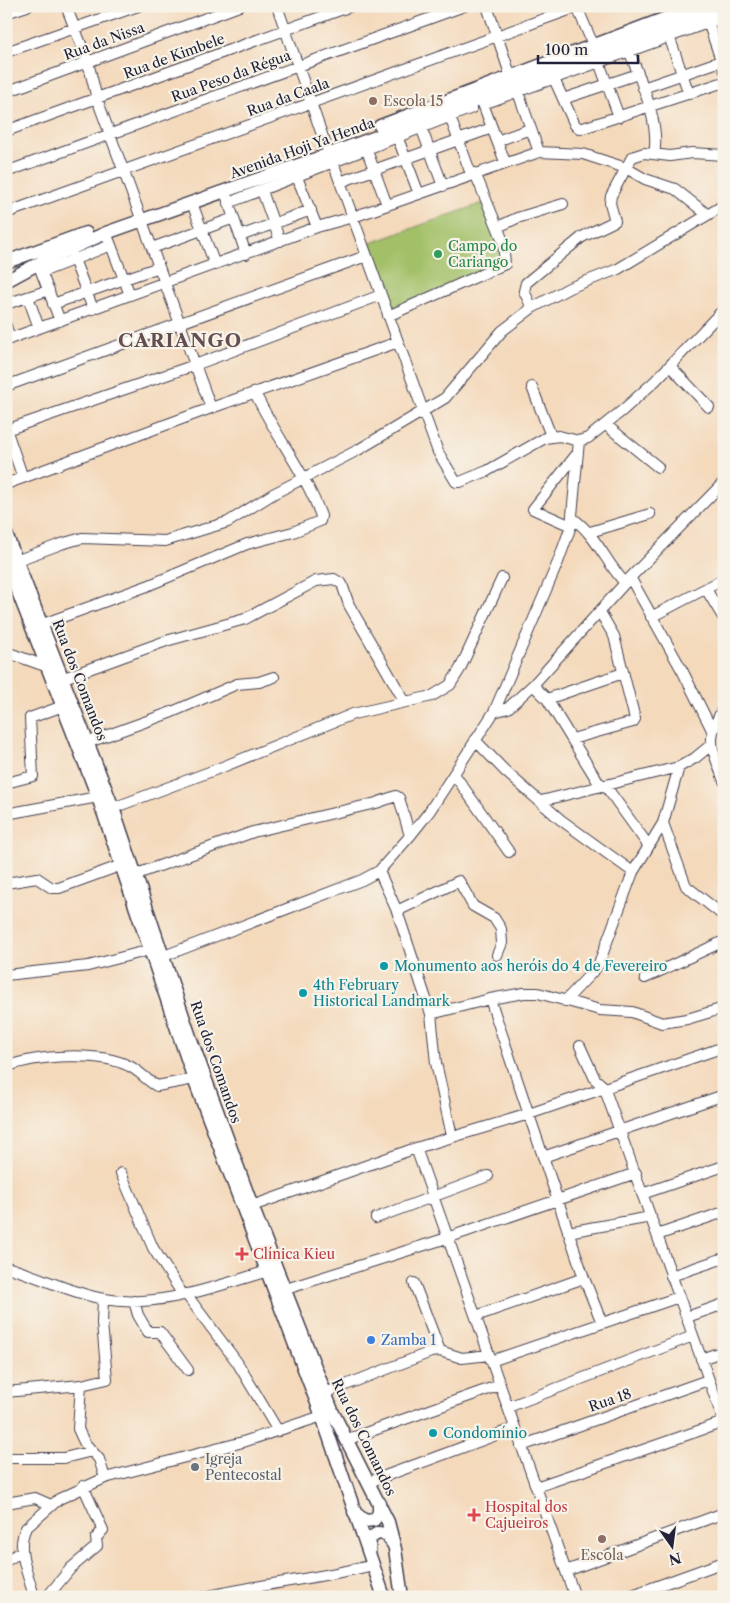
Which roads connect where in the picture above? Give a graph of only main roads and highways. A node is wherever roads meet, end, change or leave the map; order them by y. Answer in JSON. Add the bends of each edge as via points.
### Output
{"nodes":[{"id":1,"x":698,"y":6,"type":"edge"},
{"id":2,"x":724,"y":9,"type":"edge"},
{"id":3,"x":329,"y":154,"type":"junction"},
{"id":4,"x":140,"y":217,"type":"junction"},
{"id":5,"x":6,"y":262,"type":"edge"},
{"id":6,"x":6,"y":281,"type":"edge"},
{"id":7,"x":6,"y":534,"type":"edge"},
{"id":8,"x":12,"y":561,"type":"edge"},
{"id":9,"x":379,"y":1501,"type":"junction"},
{"id":10,"x":354,"y":1512,"type":"junction"},
{"id":11,"x":395,"y":1549,"type":"junction"},
{"id":12,"x":371,"y":1560,"type":"junction"},
{"id":13,"x":384,"y":1597,"type":"edge"},
{"id":14,"x":402,"y":1597,"type":"edge"}],
"edges":[{"from":1,"to":3,"type":"main road","name":"Avenida Hoji Ya Henda","via":[[511,77]]},
{"from":2,"to":3,"type":"main road","name":"Avenida Hoji Ya Henda","via":[[628,47]]},
{"from":3,"to":4,"type":"main road","name":"Avenida Hoji Ya Henda"},
{"from":3,"to":4,"type":"main road","name":"Avenida Hoji Ya Henda","via":[[226,197],[192,202]]},
{"from":4,"to":5,"type":"main road","name":"Avenida Hoji Ya Henda"},
{"from":4,"to":6,"type":"main road","name":"Avenida Hoji Ya Henda","via":[[108,239]]},
{"from":7,"to":8,"type":"main road","name":"Rua dos Comandos"},
{"from":8,"to":9,"type":"main road","name":"Rua dos Comandos","via":[[42,624],[89,742],[190,1037],[325,1393]]},
{"from":8,"to":10,"type":"main road","name":"Rua dos Comandos","via":[[122,865],[194,1080],[322,1416]]},
{"from":9,"to":10,"type":"main road","via":[[379,1513],[374,1520],[365,1520]]},
{"from":9,"to":11,"type":"main road","name":"Rua dos Comandos"},
{"from":10,"to":12,"type":"main road","name":"Rua dos Comandos"},
{"from":11,"to":12,"type":"main road","via":[[386,1534],[378,1533],[370,1538]]},
{"from":11,"to":14,"type":"main road","name":"Rua dos Comandos"},
{"from":12,"to":13,"type":"main road","name":"Rua dos Comandos"}]}
